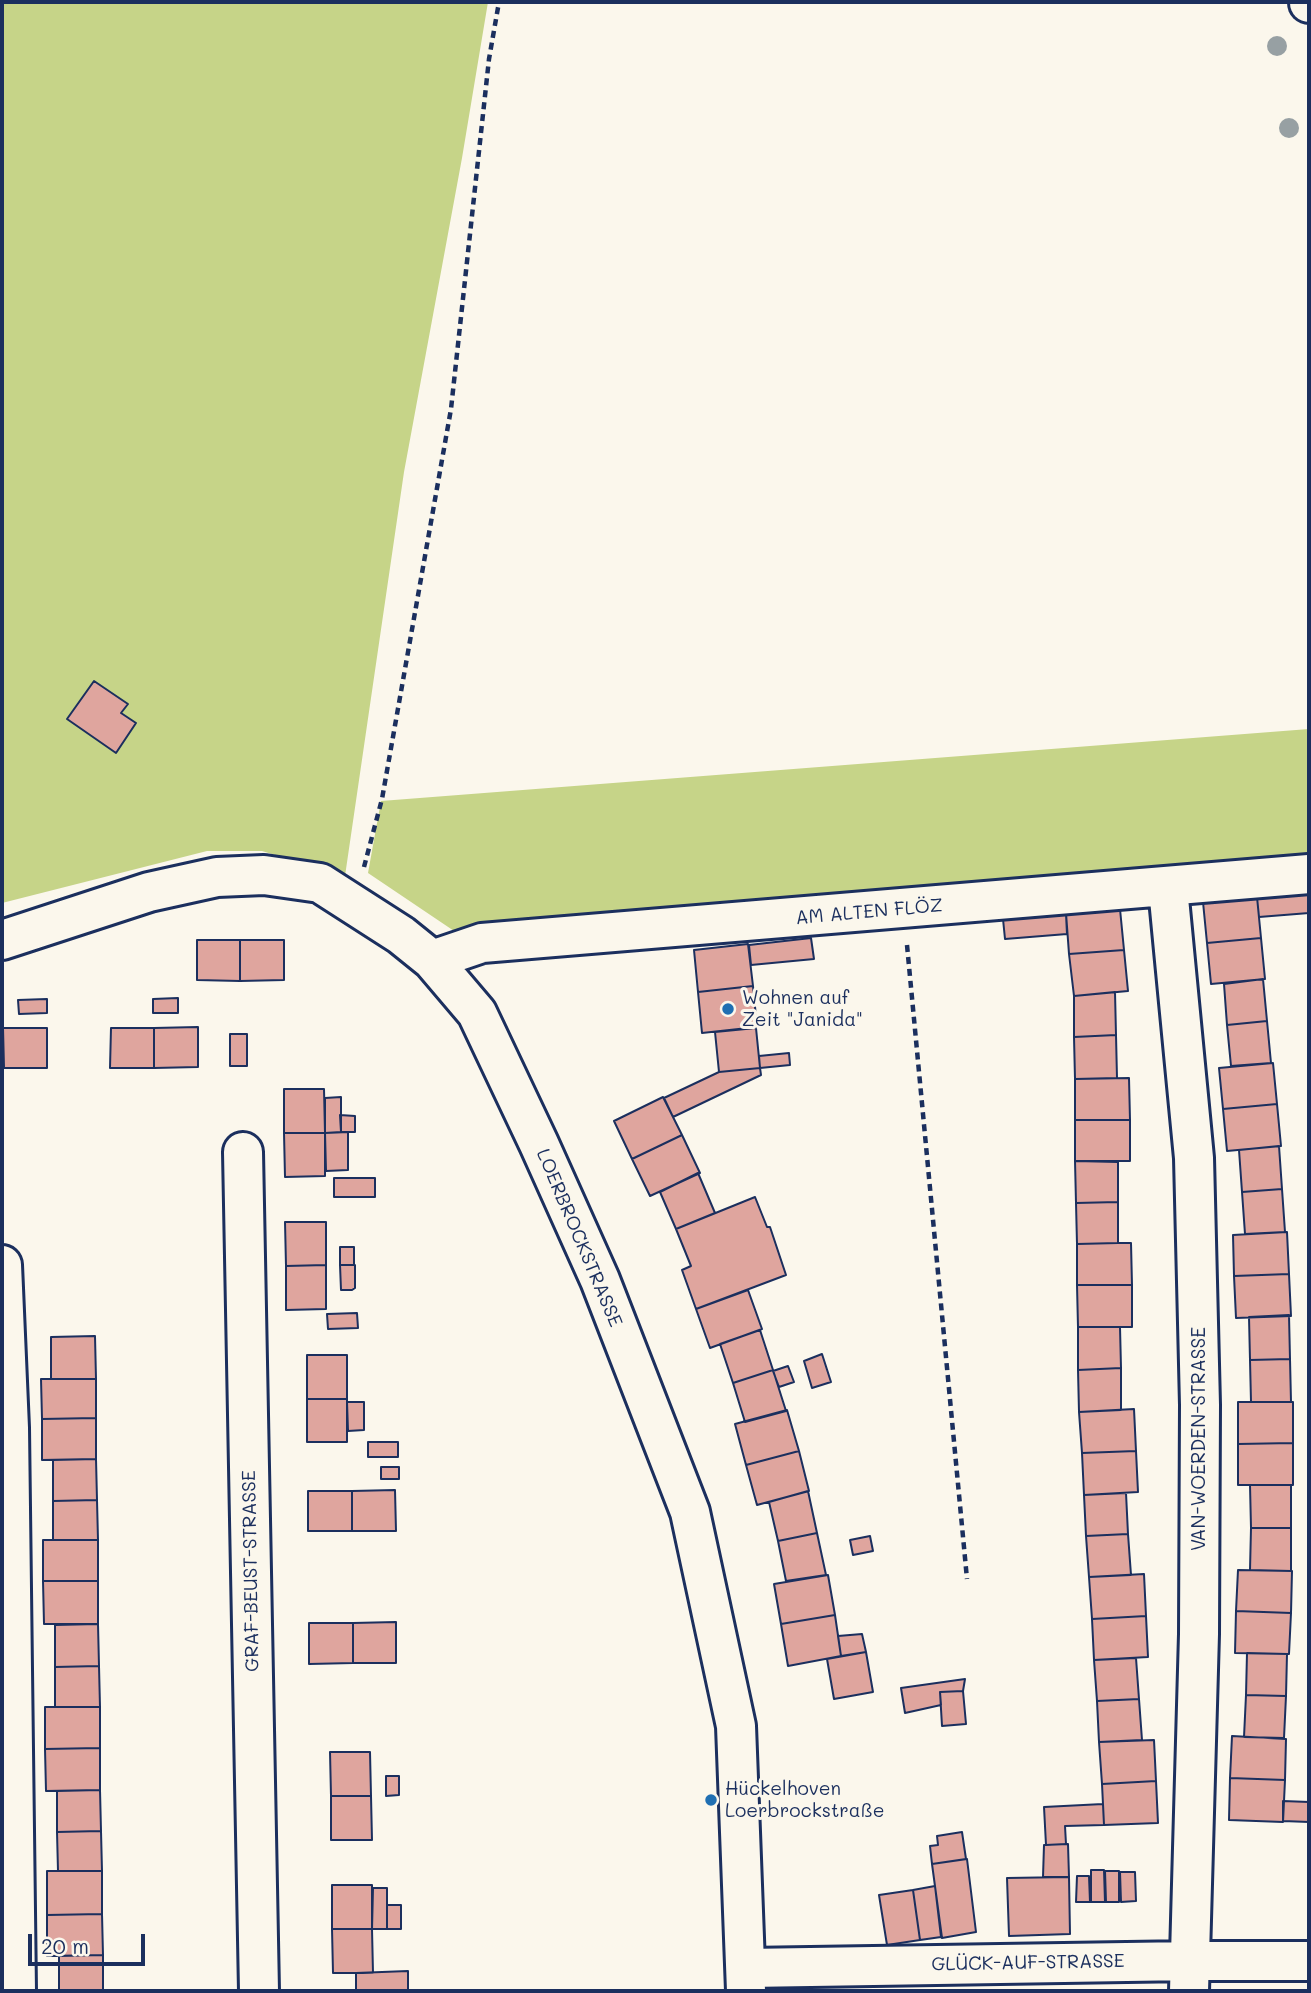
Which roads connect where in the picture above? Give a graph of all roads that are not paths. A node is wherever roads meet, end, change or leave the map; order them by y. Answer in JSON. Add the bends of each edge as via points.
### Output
{"nodes":[{"id":1,"x":1309,"y":874,"type":"edge"},
{"id":2,"x":1168,"y":888,"type":"junction"},
{"id":3,"x":2,"y":940,"type":"edge"},
{"id":4,"x":432,"y":960,"type":"junction"},
{"id":5,"x":243,"y":1152,"type":"dead end"},
{"id":6,"x":2,"y":1265,"type":"edge"},
{"id":7,"x":1309,"y":1961,"type":"edge"},
{"id":8,"x":1190,"y":1976,"type":"edge"},
{"id":9,"x":746,"y":1980,"type":"edge"},
{"id":10,"x":16,"y":1991,"type":"edge"},
{"id":11,"x":259,"y":1991,"type":"edge"}],
"edges":[{"from":1,"to":2,"type":"street","name":"AM ALTEN FLÖZ"},
{"from":2,"to":4,"type":"street","name":"AM ALTEN FLÖZ","via":[[482,943]]},
{"from":2,"to":8,"type":"street","name":"VAN-WOERDEN-STRASSE","via":[[1194,1158],[1200,1405]]},
{"from":3,"to":4,"type":"street","name":"LOERBROCKSTRASSE","via":[[149,892],[217,877],[264,875],[320,883]]},
{"from":4,"to":9,"type":"street","name":"LOERBROCKSTRASSE","via":[[477,1013],[539,1144],[600,1280],[690,1512],[736,1726]]},
{"from":5,"to":11,"type":"street","name":"GRAF-BEUST-STRASSE"},
{"from":6,"to":10,"type":"street","via":[[9,1428]]},
{"from":7,"to":8,"type":"street","name":"GLÜCK-AUF-STRASSE"},
{"from":8,"to":9,"type":"street","name":"GLÜCK-AUF-STRASSE"}]}
